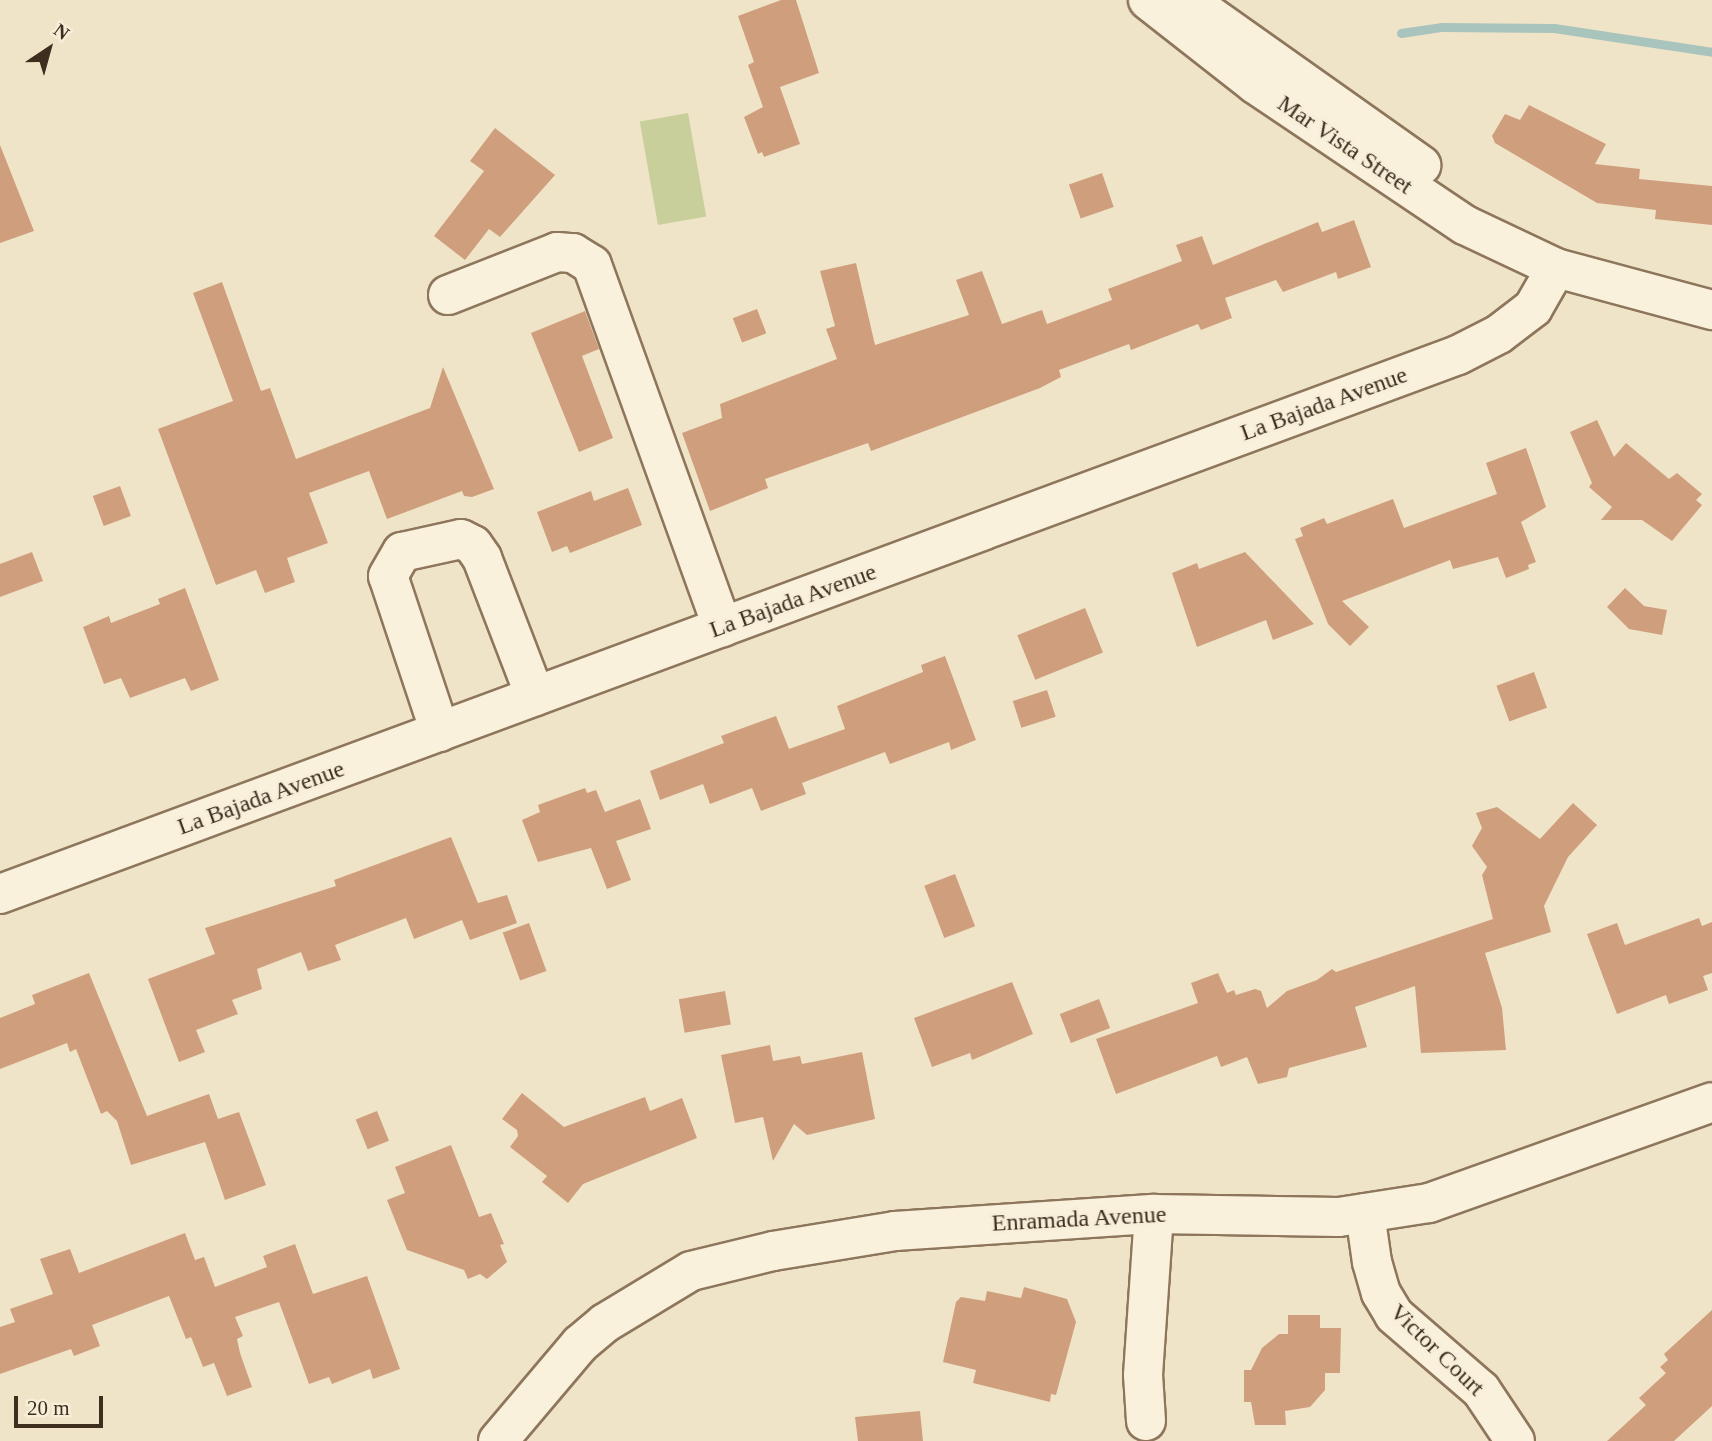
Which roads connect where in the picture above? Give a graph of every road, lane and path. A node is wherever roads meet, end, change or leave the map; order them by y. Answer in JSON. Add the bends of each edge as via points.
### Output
{"nodes":[{"id":1,"x":1148,"y":0,"type":"edge"},
{"id":2,"x":1188,"y":0,"type":"edge"},
{"id":3,"x":1556,"y":268,"type":"junction"},
{"id":4,"x":448,"y":295,"type":"dead end"},
{"id":5,"x":1712,"y":310,"type":"edge"},
{"id":6,"x":722,"y":627,"type":"junction"},
{"id":7,"x":535,"y":696,"type":"junction"},
{"id":8,"x":440,"y":732,"type":"junction"},
{"id":9,"x":0,"y":894,"type":"edge"},
{"id":10,"x":1712,"y":1102,"type":"edge"},
{"id":11,"x":1364,"y":1213,"type":"junction"},
{"id":12,"x":1154,"y":1214,"type":"junction"},
{"id":13,"x":1146,"y":1421,"type":"dead end"},
{"id":14,"x":498,"y":1441,"type":"edge"},
{"id":15,"x":1515,"y":1441,"type":"edge"}],
"edges":[{"from":1,"to":3,"type":"street","name":"Mar Vista Street","via":[[1255,84],[1465,225]]},
{"from":2,"to":3,"type":"street","name":"Mar Vista Street","via":[[1468,198]]},
{"from":3,"to":5,"type":"street","name":"Mar Vista Street"},
{"from":3,"to":6,"type":"street","name":"La Bajada Avenue","via":[[1533,308],[1500,334],[1458,355]]},
{"from":4,"to":6,"type":"street","via":[[557,252],[573,253],[592,265]]},
{"from":6,"to":7,"type":"street","name":"La Bajada Avenue"},
{"from":7,"to":8,"type":"street","name":"La Bajada Avenue"},
{"from":7,"to":8,"type":"street","via":[[473,545],[461,539],[402,552],[388,576]]},
{"from":8,"to":9,"type":"street","name":"La Bajada Avenue"},
{"from":10,"to":11,"type":"street","name":"Enramada Avenue","via":[[1429,1203]]},
{"from":11,"to":12,"type":"street","name":"Enramada Avenue","via":[[1339,1217]]},
{"from":11,"to":15,"type":"street","name":"Victor Court","via":[[1381,1293],[1394,1315],[1480,1390]]},
{"from":12,"to":13,"type":"street","via":[[1143,1375]]},
{"from":12,"to":14,"type":"street","name":"Enramada Avenue","via":[[895,1231],[691,1271],[605,1323],[580,1344]]}]}
